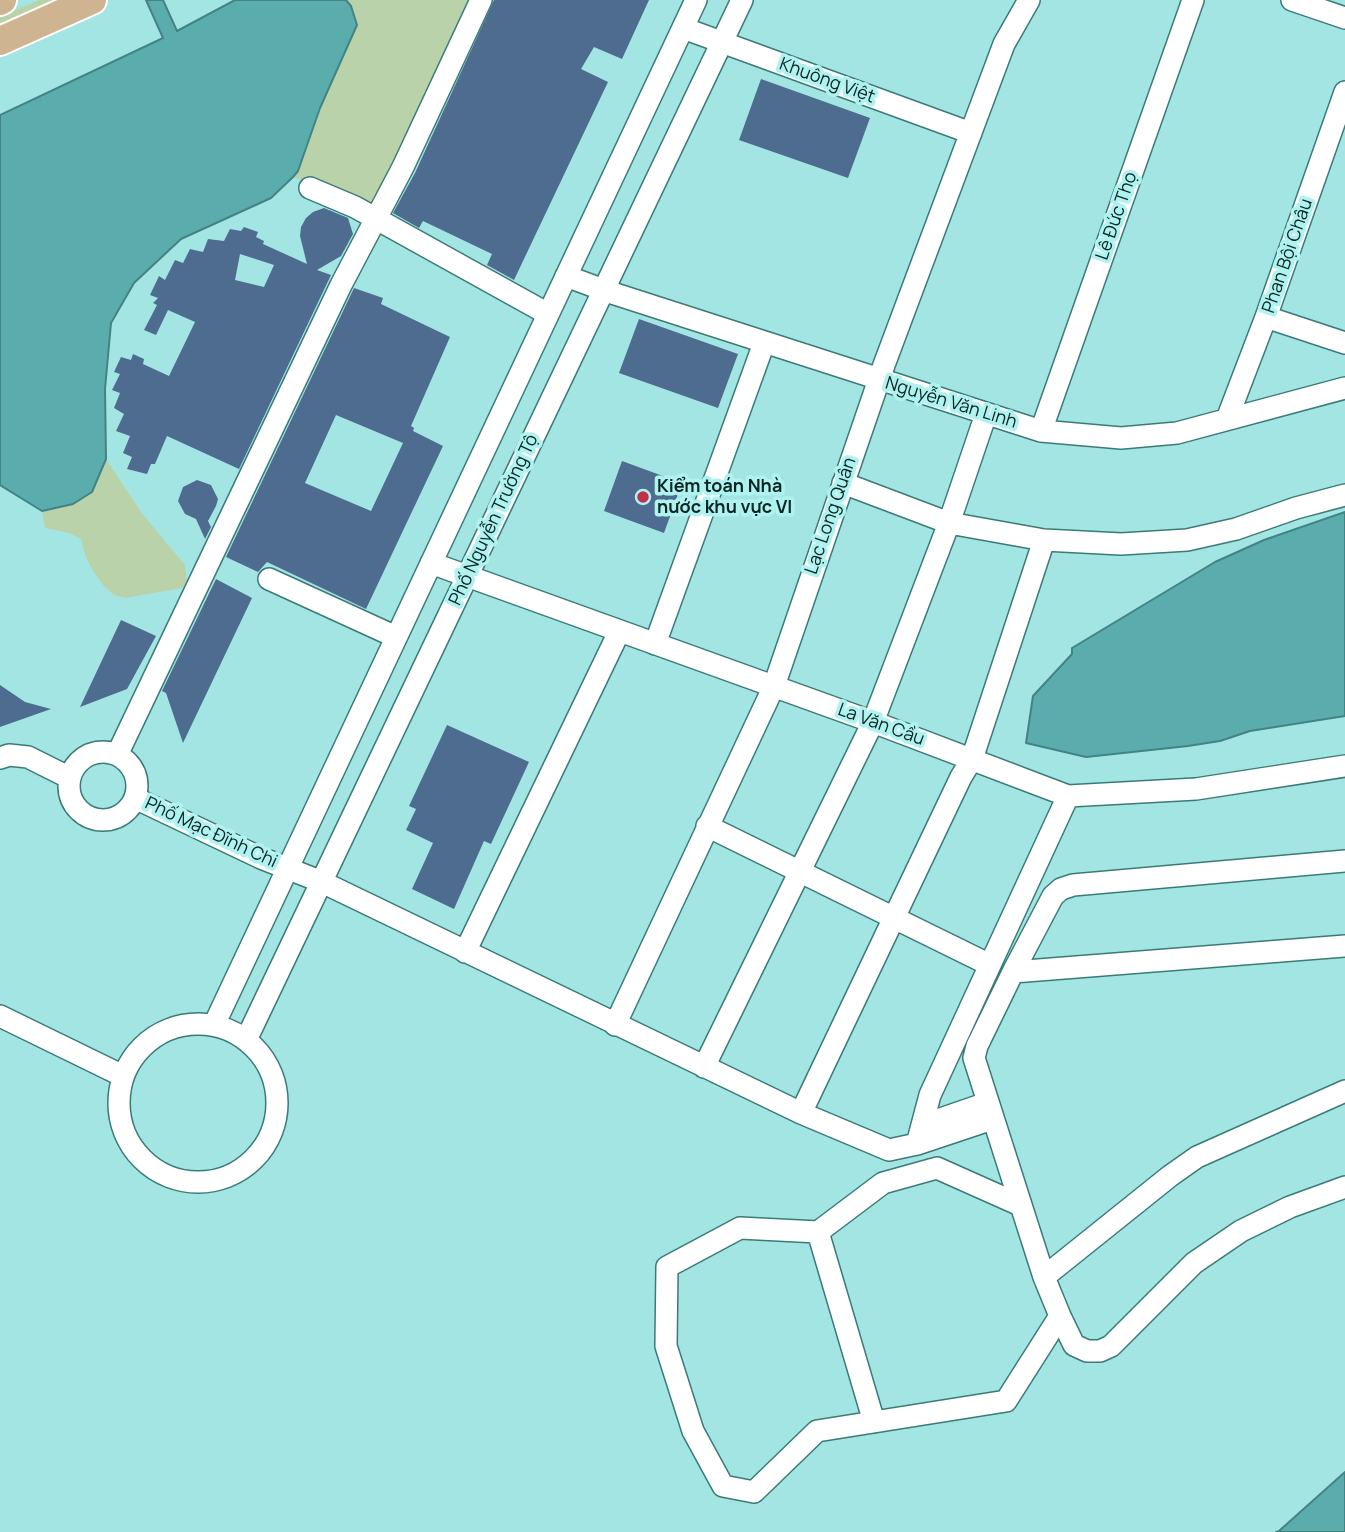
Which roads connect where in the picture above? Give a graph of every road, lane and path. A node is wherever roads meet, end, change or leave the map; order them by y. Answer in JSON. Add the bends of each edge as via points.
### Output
{"nodes":[{"id":1,"x":92,"y":0,"type":"edge"},
{"id":2,"x":481,"y":0,"type":"edge"},
{"id":3,"x":742,"y":0,"type":"edge"},
{"id":4,"x":1029,"y":0,"type":"edge"},
{"id":5,"x":1193,"y":0,"type":"edge"},
{"id":6,"x":1292,"y":0,"type":"edge"},
{"id":7,"x":692,"y":1,"type":"edge"},
{"id":8,"x":1345,"y":18,"type":"edge"},
{"id":9,"x":683,"y":28,"type":"junction"},
{"id":10,"x":0,"y":41,"type":"edge"},
{"id":11,"x":722,"y":43,"type":"junction"},
{"id":12,"x":1345,"y":92,"type":"edge"},
{"id":13,"x":971,"y":133,"type":"junction"},
{"id":14,"x":310,"y":188,"type":"dead end"},
{"id":15,"x":376,"y":219,"type":"junction"},
{"id":16,"x":566,"y":276,"type":"junction"},
{"id":17,"x":603,"y":290,"type":"junction"},
{"id":18,"x":548,"y":314,"type":"junction"},
{"id":19,"x":1266,"y":317,"type":"junction"},
{"id":20,"x":764,"y":343,"type":"junction"},
{"id":21,"x":1345,"y":343,"type":"edge"},
{"id":22,"x":878,"y":380,"type":"junction"},
{"id":23,"x":1345,"y":388,"type":"edge"},
{"id":24,"x":986,"y":414,"type":"junction"},
{"id":25,"x":1227,"y":419,"type":"junction"},
{"id":26,"x":1041,"y":431,"type":"junction"},
{"id":27,"x":843,"y":483,"type":"junction"},
{"id":28,"x":1345,"y":495,"type":"edge"},
{"id":29,"x":949,"y":523,"type":"junction"},
{"id":30,"x":1044,"y":540,"type":"junction"},
{"id":31,"x":430,"y":563,"type":"junction"},
{"id":32,"x":467,"y":577,"type":"junction"},
{"id":33,"x":269,"y":579,"type":"dead end"},
{"id":34,"x":619,"y":632,"type":"junction"},
{"id":35,"x":396,"y":637,"type":"junction"},
{"id":36,"x":655,"y":644,"type":"junction"},
{"id":37,"x":774,"y":686,"type":"junction"},
{"id":38,"x":873,"y":722,"type":"junction"},
{"id":39,"x":117,"y":755,"type":"junction"},
{"id":40,"x":0,"y":758,"type":"edge"},
{"id":41,"x":972,"y":759,"type":"junction"},
{"id":42,"x":1345,"y":766,"type":"edge"},
{"id":43,"x":70,"y":778,"type":"junction"},
{"id":44,"x":1068,"y":796,"type":"junction"},
{"id":45,"x":135,"y":798,"type":"junction"},
{"id":46,"x":707,"y":827,"type":"junction"},
{"id":47,"x":1345,"y":861,"type":"edge"},
{"id":48,"x":287,"y":869,"type":"junction"},
{"id":49,"x":800,"y":872,"type":"junction"},
{"id":50,"x":322,"y":883,"type":"junction"},
{"id":51,"x":894,"y":918,"type":"junction"},
{"id":52,"x":1345,"y":946,"type":"edge"},
{"id":53,"x":465,"y":952,"type":"junction"},
{"id":54,"x":990,"y":965,"type":"junction"},
{"id":55,"x":1013,"y":972,"type":"junction"},
{"id":56,"x":0,"y":1016,"type":"edge"},
{"id":57,"x":214,"y":1025,"type":"junction"},
{"id":58,"x":615,"y":1026,"type":"junction"},
{"id":59,"x":246,"y":1040,"type":"junction"},
{"id":60,"x":704,"y":1067,"type":"junction"},
{"id":61,"x":123,"y":1076,"type":"junction"},
{"id":62,"x":1345,"y":1091,"type":"edge"},
{"id":63,"x":990,"y":1111,"type":"junction"},
{"id":64,"x":801,"y":1112,"type":"junction"},
{"id":65,"x":920,"y":1135,"type":"junction"},
{"id":66,"x":1345,"y":1187,"type":"edge"},
{"id":67,"x":1020,"y":1205,"type":"junction"},
{"id":68,"x":818,"y":1232,"type":"junction"},
{"id":69,"x":1045,"y":1277,"type":"junction"},
{"id":70,"x":1060,"y":1316,"type":"junction"},
{"id":71,"x":874,"y":1422,"type":"junction"}],
"edges":[{"from":1,"to":10,"type":"main road"},
{"from":2,"to":15,"type":"street"},
{"from":3,"to":11,"type":"street","name":"Phố Nguyễn Trường Tộ"},
{"from":4,"to":13,"type":"street","name":"Lạc Long Quân","via":[[1004,44]]},
{"from":5,"to":26,"type":"street","name":"Lê Đức Thọ"},
{"from":6,"to":8,"type":"street"},
{"from":7,"to":9,"type":"street"},
{"from":9,"to":11,"type":"street","name":"Khuông Việt"},
{"from":9,"to":16,"type":"street"},
{"from":11,"to":13,"type":"street","name":"Khuông Việt"},
{"from":11,"to":17,"type":"street","name":"Phố Nguyễn Trường Tộ"},
{"from":12,"to":19,"type":"street","name":"Phan Bội Châu"},
{"from":13,"to":22,"type":"street","name":"Lạc Long Quân"},
{"from":14,"to":15,"type":"street"},
{"from":15,"to":18,"type":"street"},
{"from":15,"to":39,"type":"street"},
{"from":16,"to":17,"type":"street","name":"Nguyễn Văn Linh"},
{"from":16,"to":18,"type":"street"},
{"from":17,"to":20,"type":"street","name":"Nguyễn Văn Linh"},
{"from":17,"to":32,"type":"street","name":"Phố Nguyễn Trường Tộ"},
{"from":18,"to":31,"type":"street"},
{"from":19,"to":21,"type":"street"},
{"from":19,"to":25,"type":"street","name":"Phan Bội Châu"},
{"from":20,"to":22,"type":"street","name":"Nguyễn Văn Linh"},
{"from":20,"to":36,"type":"street"},
{"from":22,"to":24,"type":"street","name":"Nguyễn Văn Linh"},
{"from":22,"to":27,"type":"street","name":"Lạc Long Quân"},
{"from":23,"to":25,"type":"street","name":"Nguyễn Văn Linh"},
{"from":24,"to":26,"type":"street","name":"Nguyễn Văn Linh"},
{"from":24,"to":29,"type":"street"},
{"from":25,"to":26,"type":"street","name":"Nguyễn Văn Linh","via":[[1177,433],[1121,438]]},
{"from":27,"to":29,"type":"street"},
{"from":27,"to":37,"type":"street","name":"Lạc Long Quân"},
{"from":28,"to":30,"type":"street","via":[[1187,540],[1121,544]]},
{"from":29,"to":30,"type":"street"},
{"from":29,"to":38,"type":"street"},
{"from":30,"to":41,"type":"street"},
{"from":31,"to":32,"type":"street","name":"La Văn Cầu"},
{"from":31,"to":35,"type":"street"},
{"from":32,"to":34,"type":"street","name":"La Văn Cầu"},
{"from":32,"to":50,"type":"street","name":"Phố Nguyễn Trường Tộ"},
{"from":33,"to":35,"type":"street"},
{"from":34,"to":36,"type":"street","name":"La Văn Cầu"},
{"from":34,"to":53,"type":"street"},
{"from":35,"to":48,"type":"street"},
{"from":36,"to":37,"type":"street","name":"La Văn Cầu"},
{"from":37,"to":38,"type":"street","name":"La Văn Cầu"},
{"from":37,"to":46,"type":"street","name":"Lạc Long Quân"},
{"from":38,"to":41,"type":"street","name":"La Văn Cầu"},
{"from":38,"to":49,"type":"street"},
{"from":39,"to":43,"type":"street","via":[[96,752],[85,757]]},
{"from":39,"to":45,"type":"street","via":[[133,768]]},
{"from":40,"to":43,"type":"street","via":[[27,757]]},
{"from":41,"to":44,"type":"street","name":"La Văn Cầu"},
{"from":41,"to":51,"type":"street"},
{"from":42,"to":44,"type":"street","name":"La Văn Cầu","via":[[1196,789]]},
{"from":43,"to":45,"type":"street","via":[[76,806],[99,820],[123,813]]},
{"from":44,"to":54,"type":"street"},
{"from":45,"to":48,"type":"street","name":"Phố Mạc Đĩnh Chi"},
{"from":46,"to":49,"type":"street"},
{"from":46,"to":58,"type":"street","name":"Lạc Long Quân"},
{"from":47,"to":55,"type":"street","via":[[1061,889]]},
{"from":48,"to":50,"type":"street","name":"Phố Mạc Đĩnh Chi"},
{"from":48,"to":57,"type":"street"},
{"from":49,"to":51,"type":"street"},
{"from":49,"to":60,"type":"street"},
{"from":50,"to":53,"type":"street","name":"Phố Mạc Đĩnh Chi"},
{"from":50,"to":59,"type":"street","name":"Phố Nguyễn Trường Tộ"},
{"from":51,"to":54,"type":"street"},
{"from":51,"to":64,"type":"street"},
{"from":52,"to":55,"type":"street"},
{"from":53,"to":58,"type":"street","name":"Phố Mạc Đĩnh Chi"},
{"from":54,"to":65,"type":"street","via":[[930,1095]]},
{"from":55,"to":63,"type":"street","via":[[974,1058]]},
{"from":56,"to":61,"type":"street"},
{"from":57,"to":59,"type":"street"},
{"from":57,"to":61,"type":"street","via":[[169,1029],[149,1040]]},
{"from":58,"to":60,"type":"street","name":"Phố Mạc Đĩnh Chi"},
{"from":59,"to":61,"type":"street","via":[[265,1060],[275,1084],[277,1111],[270,1136],[254,1158],[232,1174],[206,1182],[180,1180],[155,1170],[135,1152],[122,1128],[118,1102]]},
{"from":60,"to":64,"type":"street","name":"Phố Mạc Đĩnh Chi"},
{"from":62,"to":69,"type":"street","via":[[1197,1157]]},
{"from":63,"to":65,"type":"street","name":"Phố Mạc Đĩnh Chi"},
{"from":63,"to":67,"type":"street"},
{"from":64,"to":65,"type":"street","name":"Phố Mạc Đĩnh Chi","via":[[888,1150]]},
{"from":66,"to":70,"type":"street","via":[[1241,1231],[1194,1263],[1100,1352],[1074,1345]]},
{"from":67,"to":68,"type":"street","via":[[937,1168],[883,1183]]},
{"from":67,"to":69,"type":"street"},
{"from":68,"to":71,"type":"street"},
{"from":68,"to":71,"type":"street","via":[[740,1228],[667,1267],[666,1346],[693,1432],[723,1486],[754,1492],[817,1431]]},
{"from":69,"to":70,"type":"street"},
{"from":70,"to":71,"type":"street","via":[[1006,1401]]}]}
